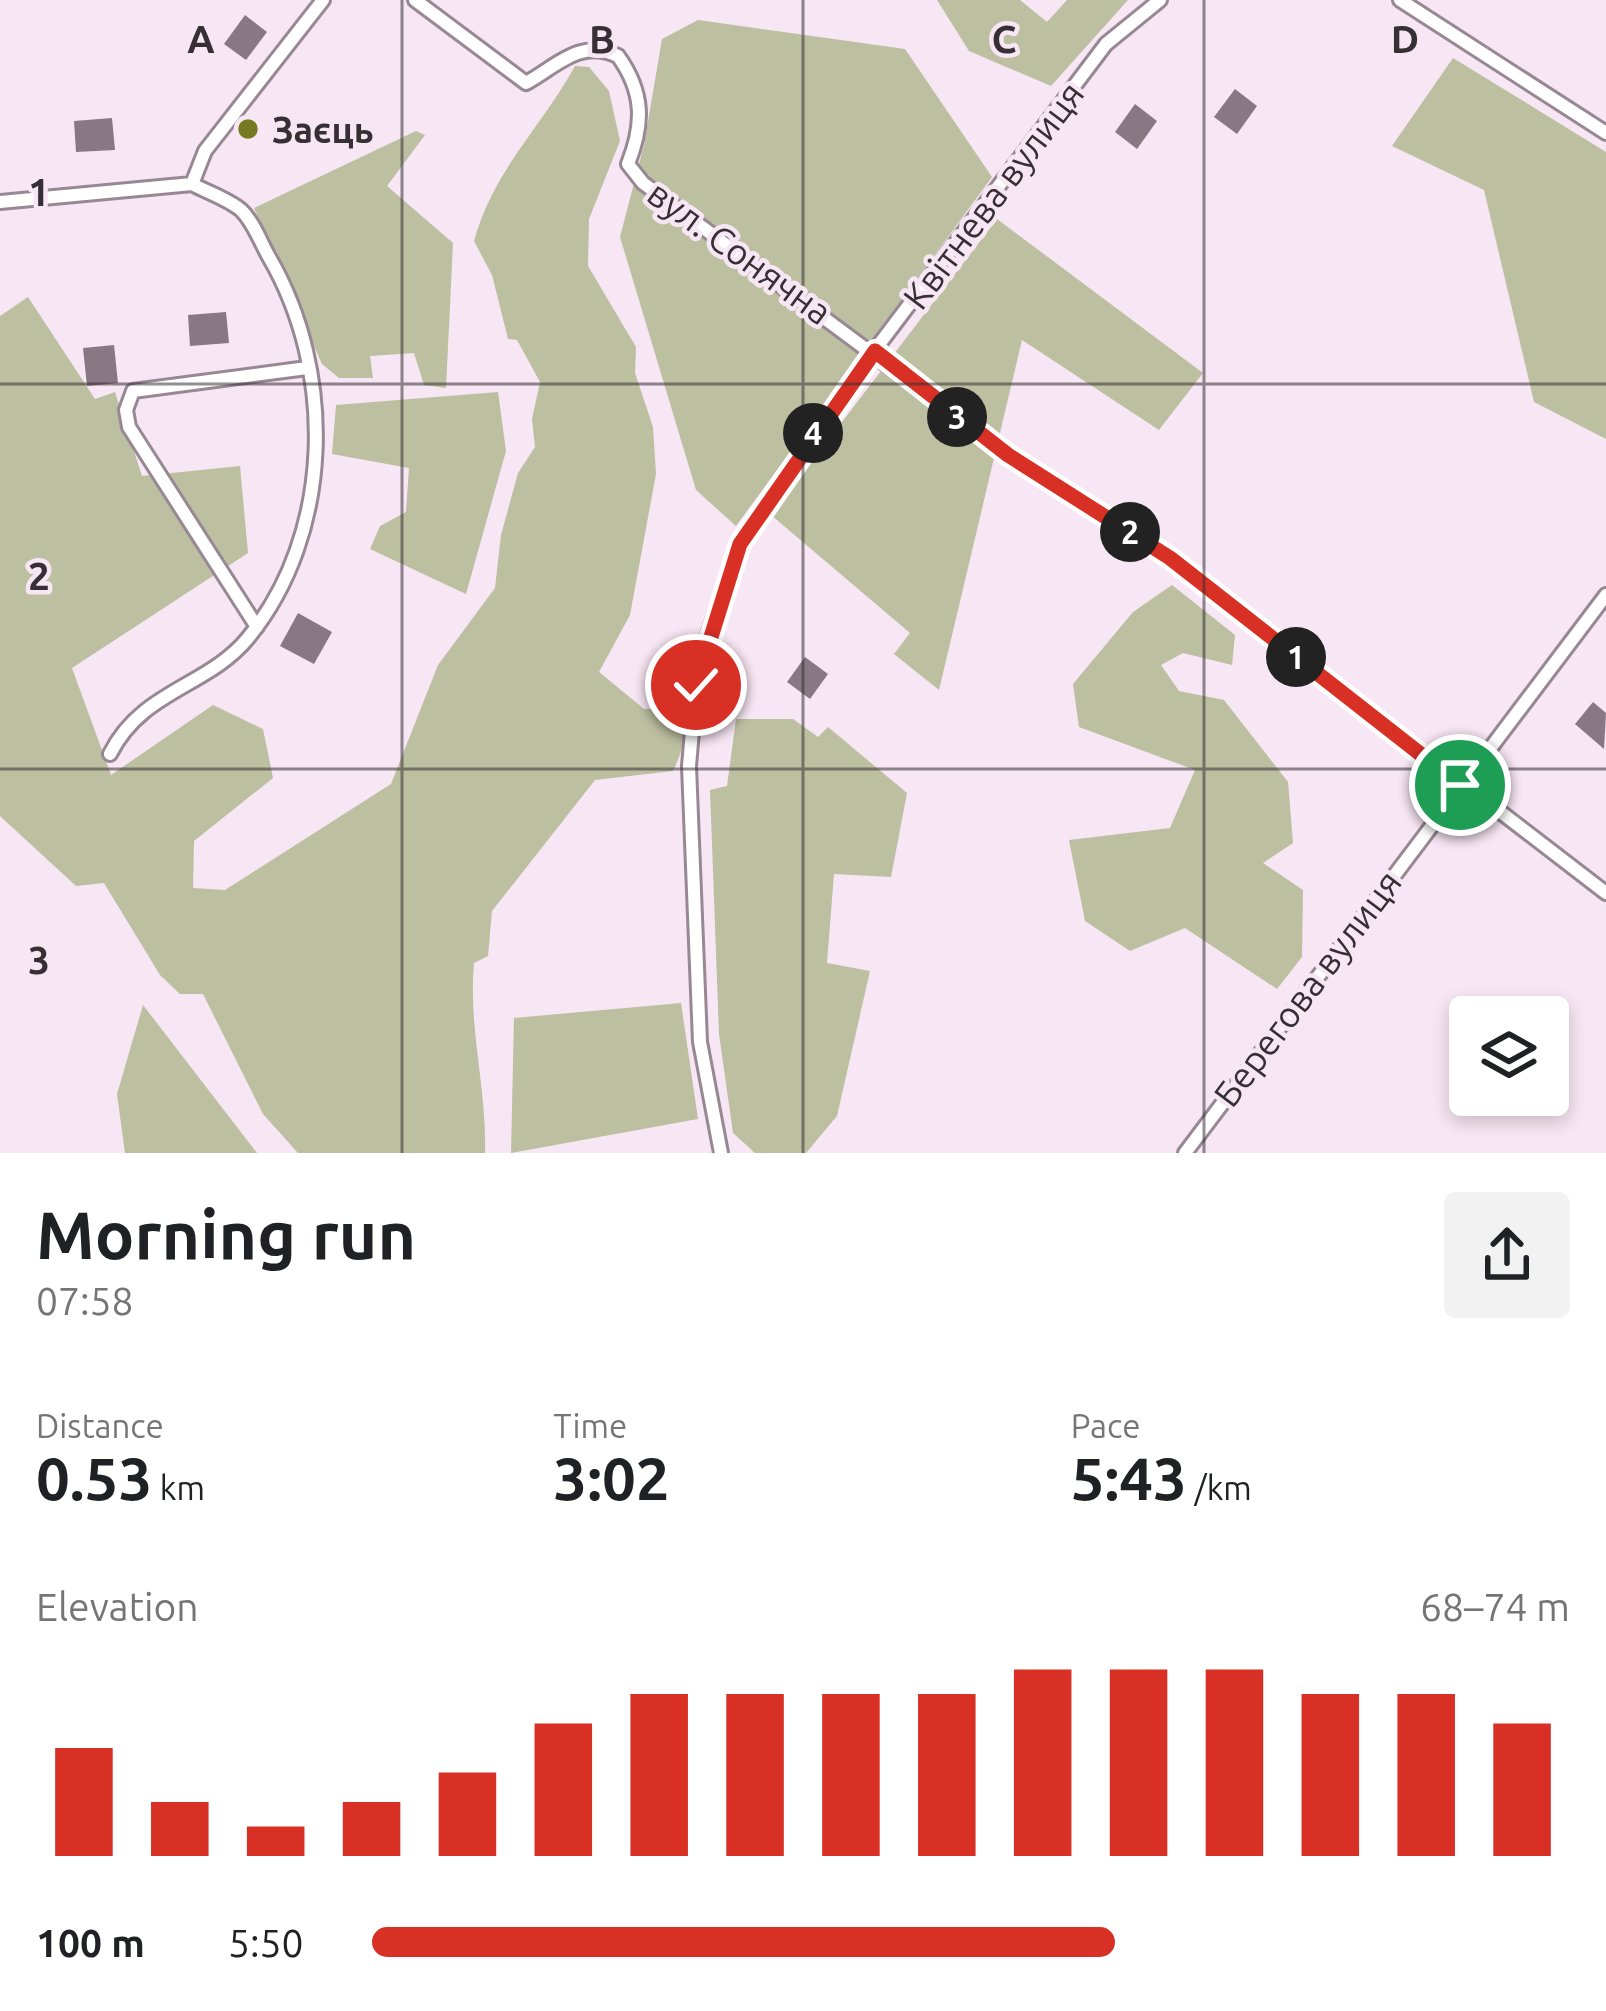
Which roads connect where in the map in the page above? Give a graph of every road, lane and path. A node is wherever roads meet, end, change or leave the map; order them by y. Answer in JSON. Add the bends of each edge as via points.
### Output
{"nodes":[{"id":1,"x":323,"y":0,"type":"edge"},
{"id":2,"x":415,"y":0,"type":"edge"},
{"id":3,"x":1160,"y":0,"type":"edge"},
{"id":4,"x":1400,"y":0,"type":"edge"},
{"id":5,"x":1606,"y":133,"type":"edge"},
{"id":6,"x":192,"y":184,"type":"junction"},
{"id":7,"x":0,"y":202,"type":"edge"},
{"id":8,"x":875,"y":351,"type":"junction"},
{"id":9,"x":307,"y":368,"type":"junction"},
{"id":10,"x":1606,"y":595,"type":"edge"},
{"id":11,"x":257,"y":627,"type":"junction"},
{"id":12,"x":110,"y":754,"type":"dead end"},
{"id":13,"x":1460,"y":785,"type":"junction"},
{"id":14,"x":1606,"y":892,"type":"edge"},
{"id":15,"x":721,"y":1153,"type":"edge"},
{"id":16,"x":1185,"y":1153,"type":"edge"}],
"edges":[{"from":1,"to":6,"type":"street","via":[[205,151]]},
{"from":2,"to":8,"type":"street","name":"вул. Сонячна","via":[[526,83],[579,51],[618,56],[641,114],[628,164],[643,183]]},
{"from":3,"to":8,"type":"street","name":"Квітнева вулиця","via":[[1106,44]]},
{"from":4,"to":5,"type":"street"},
{"from":6,"to":7,"type":"street"},
{"from":6,"to":9,"type":"street","via":[[242,211],[280,277]]},
{"from":8,"to":13,"type":"street","name":"вул. Сонячна","via":[[1008,455],[1170,558]]},
{"from":8,"to":15,"type":"street","name":"Квітнева вулиця","via":[[740,544],[696,685],[689,766],[700,1042]]},
{"from":9,"to":11,"type":"street","via":[[312,505],[303,541]]},
{"from":9,"to":11,"type":"street","via":[[133,391],[126,410],[128,428]]},
{"from":10,"to":13,"type":"street","name":"Берегова вулиця"},
{"from":11,"to":12,"type":"street","via":[[125,724]]},
{"from":13,"to":14,"type":"street","name":"вул. Сонячна"},
{"from":13,"to":16,"type":"street","name":"Берегова вулиця"}]}
